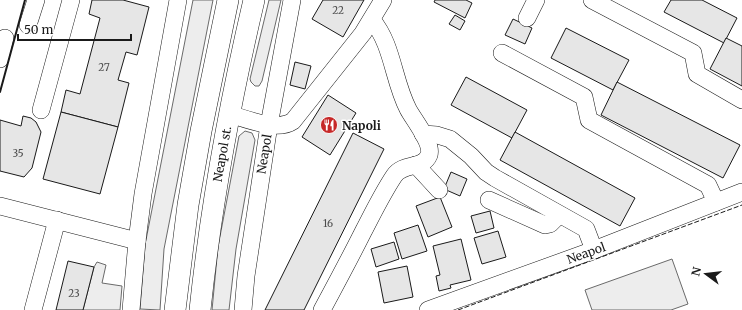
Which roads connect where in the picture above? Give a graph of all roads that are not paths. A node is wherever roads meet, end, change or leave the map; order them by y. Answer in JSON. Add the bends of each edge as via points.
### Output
{"nodes":[{"id":1,"x":36,"y":0,"type":"edge"},
{"id":2,"x":71,"y":0,"type":"edge"},
{"id":3,"x":178,"y":0,"type":"edge"},
{"id":4,"x":228,"y":0,"type":"edge"},
{"id":5,"x":254,"y":0,"type":"edge"},
{"id":6,"x":292,"y":0,"type":"edge"},
{"id":7,"x":383,"y":0,"type":"edge"},
{"id":8,"x":536,"y":0,"type":"edge"},
{"id":9,"x":592,"y":0,"type":"edge"},
{"id":10,"x":613,"y":5,"type":"edge"},
{"id":11,"x":527,"y":18,"type":"dead end"},
{"id":12,"x":372,"y":20,"type":"junction"},
{"id":13,"x":28,"y":25,"type":"dead end"},
{"id":14,"x":5,"y":38,"type":"dead end"},
{"id":15,"x":502,"y":54,"type":"dead end"},
{"id":16,"x":0,"y":59,"type":"edge"},
{"id":17,"x":742,"y":100,"type":"edge"},
{"id":18,"x":41,"y":110,"type":"dead end"},
{"id":19,"x":229,"y":114,"type":"junction"},
{"id":20,"x":269,"y":125,"type":"junction"},
{"id":21,"x":423,"y":134,"type":"junction"},
{"id":22,"x":416,"y":165,"type":"junction"},
{"id":23,"x":439,"y":190,"type":"dead end"},
{"id":24,"x":742,"y":192,"type":"edge"},
{"id":25,"x":489,"y":200,"type":"dead end"},
{"id":26,"x":716,"y":202,"type":"junction"},
{"id":27,"x":0,"y":206,"type":"edge"},
{"id":28,"x":560,"y":215,"type":"junction"},
{"id":29,"x":57,"y":220,"type":"junction"},
{"id":30,"x":137,"y":241,"type":"junction"},
{"id":31,"x":594,"y":250,"type":"junction"},
{"id":32,"x":33,"y":310,"type":"edge"},
{"id":33,"x":131,"y":310,"type":"edge"},
{"id":34,"x":175,"y":310,"type":"edge"},
{"id":35,"x":200,"y":310,"type":"edge"},
{"id":36,"x":243,"y":310,"type":"edge"},
{"id":37,"x":322,"y":310,"type":"edge"},
{"id":38,"x":428,"y":310,"type":"edge"}],
"edges":[{"from":1,"to":13,"type":"street"},
{"from":2,"to":18,"type":"street"},
{"from":3,"to":30,"type":"street"},
{"from":4,"to":34,"type":"main road","name":"Neapol st.","via":[[188,205]]},
{"from":5,"to":19,"type":"main road","name":"Neapol st."},
{"from":6,"to":20,"type":"street","name":"Neapol"},
{"from":7,"to":12,"type":"street"},
{"from":8,"to":11,"type":"street"},
{"from":9,"to":10,"type":"street"},
{"from":10,"to":17,"type":"street","via":[[693,53],[697,74]]},
{"from":12,"to":20,"type":"street","via":[[293,121],[287,125]]},
{"from":12,"to":21,"type":"street","via":[[386,42],[399,86]]},
{"from":14,"to":16,"type":"street"},
{"from":15,"to":26,"type":"street","via":[[584,97],[589,120],[708,185]]},
{"from":19,"to":20,"type":"street"},
{"from":19,"to":35,"type":"main road","name":"Neapol st."},
{"from":20,"to":36,"type":"street","name":"Neapol"},
{"from":21,"to":22,"type":"street","via":[[429,154],[422,163]]},
{"from":21,"to":28,"type":"street","via":[[450,139],[486,172]]},
{"from":22,"to":23,"type":"street"},
{"from":22,"to":37,"type":"street","via":[[402,168],[395,174]]},
{"from":24,"to":26,"type":"street","name":"Neapol"},
{"from":25,"to":28,"type":"street","via":[[545,225]]},
{"from":26,"to":31,"type":"street","name":"Neapol"},
{"from":27,"to":29,"type":"street"},
{"from":28,"to":31,"type":"street","via":[[586,229]]},
{"from":29,"to":30,"type":"street"},
{"from":29,"to":32,"type":"street"},
{"from":30,"to":33,"type":"street"},
{"from":31,"to":38,"type":"street","name":"Neapol"}]}
